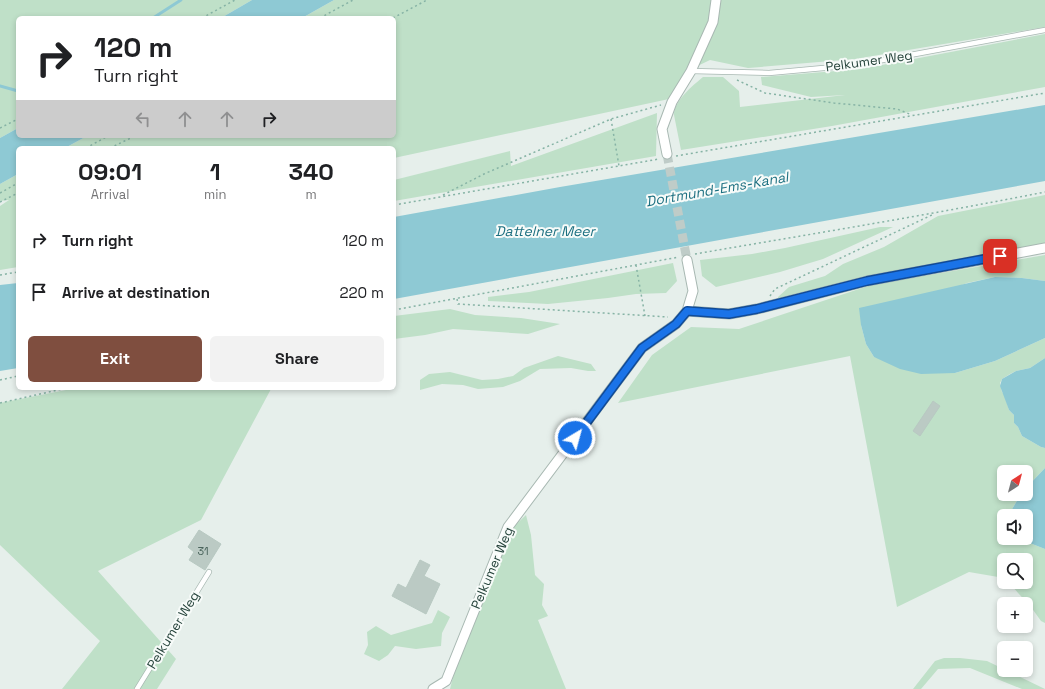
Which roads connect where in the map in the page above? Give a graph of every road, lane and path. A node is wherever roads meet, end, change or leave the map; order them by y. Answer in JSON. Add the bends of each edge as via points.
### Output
{"nodes":[{"id":1,"x":235,"y":0,"type":"edge"},
{"id":2,"x":353,"y":0,"type":"edge"},
{"id":3,"x":427,"y":0,"type":"edge"},
{"id":4,"x":716,"y":0,"type":"edge"},
{"id":5,"x":206,"y":16,"type":"edge"},
{"id":6,"x":324,"y":16,"type":"edge"},
{"id":7,"x":396,"y":16,"type":"edge"},
{"id":8,"x":1045,"y":30,"type":"edge"},
{"id":9,"x":691,"y":71,"type":"junction"},
{"id":10,"x":721,"y":72,"type":"junction"},
{"id":11,"x":1045,"y":93,"type":"edge"},
{"id":12,"x":672,"y":102,"type":"junction"},
{"id":13,"x":914,"y":116,"type":"junction"},
{"id":14,"x":611,"y":118,"type":"junction"},
{"id":15,"x":16,"y":119,"type":"edge"},
{"id":16,"x":0,"y":128,"type":"edge"},
{"id":17,"x":104,"y":138,"type":"edge"},
{"id":18,"x":131,"y":138,"type":"edge"},
{"id":19,"x":90,"y":146,"type":"edge"},
{"id":20,"x":114,"y":146,"type":"edge"},
{"id":21,"x":669,"y":156,"type":"junction"},
{"id":22,"x":618,"y":166,"type":"junction"},
{"id":23,"x":16,"y":184,"type":"edge"},
{"id":24,"x":1045,"y":192,"type":"edge"},
{"id":25,"x":0,"y":193,"type":"edge"},
{"id":26,"x":16,"y":194,"type":"edge"},
{"id":27,"x":442,"y":196,"type":"junction"},
{"id":28,"x":0,"y":202,"type":"edge"},
{"id":29,"x":396,"y":205,"type":"edge"},
{"id":30,"x":936,"y":213,"type":"junction"},
{"id":31,"x":1045,"y":248,"type":"edge"},
{"id":32,"x":685,"y":257,"type":"junction"},
{"id":33,"x":636,"y":265,"type":"junction"},
{"id":34,"x":16,"y":272,"type":"edge"},
{"id":35,"x":0,"y":275,"type":"edge"},
{"id":36,"x":457,"y":299,"type":"junction"},
{"id":37,"x":757,"y":309,"type":"junction"},
{"id":38,"x":396,"y":310,"type":"edge"},
{"id":39,"x":687,"y":311,"type":"junction"},
{"id":40,"x":645,"y":316,"type":"junction"},
{"id":41,"x":16,"y":376,"type":"edge"},
{"id":42,"x":0,"y":380,"type":"edge"},
{"id":43,"x":58,"y":390,"type":"edge"},
{"id":44,"x":0,"y":403,"type":"edge"},
{"id":45,"x":209,"y":572,"type":"dead end"},
{"id":46,"x":446,"y":685,"type":"edge"},
{"id":47,"x":137,"y":689,"type":"edge"},
{"id":48,"x":433,"y":689,"type":"edge"}],
"edges":[{"from":1,"to":5,"type":"path"},
{"from":2,"to":6,"type":"path"},
{"from":3,"to":7,"type":"path"},
{"from":4,"to":9,"type":"street","via":[[713,22]]},
{"from":8,"to":10,"type":"lane","name":"Pelkumer Weg","via":[[856,65],[769,73]]},
{"from":9,"to":10,"type":"lane","name":"Pelkumer Weg"},
{"from":9,"to":12,"type":"street"},
{"from":10,"to":13,"type":"path","via":[[765,93],[897,109]]},
{"from":11,"to":13,"type":"path"},
{"from":12,"to":14,"type":"path"},
{"from":12,"to":21,"type":"street","via":[[662,130]]},
{"from":13,"to":21,"type":"path"},
{"from":14,"to":22,"type":"path"},
{"from":14,"to":27,"type":"path","via":[[484,174]]},
{"from":15,"to":16,"type":"path"},
{"from":17,"to":19,"type":"path"},
{"from":18,"to":20,"type":"path"},
{"from":21,"to":22,"type":"path"},
{"from":22,"to":27,"type":"path"},
{"from":23,"to":25,"type":"path"},
{"from":24,"to":30,"type":"path"},
{"from":26,"to":28,"type":"path"},
{"from":27,"to":29,"type":"path"},
{"from":30,"to":32,"type":"path"},
{"from":30,"to":37,"type":"path","via":[[775,289]]},
{"from":31,"to":37,"type":"street","via":[[867,281]]},
{"from":32,"to":33,"type":"path"},
{"from":32,"to":39,"type":"street","name":"Pelkumer Weg","via":[[693,291]]},
{"from":33,"to":36,"type":"path"},
{"from":33,"to":40,"type":"path"},
{"from":34,"to":35,"type":"path"},
{"from":36,"to":38,"type":"path"},
{"from":36,"to":40,"type":"path","via":[[458,304]]},
{"from":37,"to":39,"type":"street","via":[[729,314]]},
{"from":39,"to":40,"type":"path","via":[[667,318]]},
{"from":39,"to":46,"type":"street","name":"Pelkumer Weg","via":[[676,324],[642,348],[508,527]]},
{"from":41,"to":42,"type":"path"},
{"from":43,"to":44,"type":"path"},
{"from":45,"to":47,"type":"lane","name":"Pelkumer Weg"},
{"from":46,"to":48,"type":"street","name":"Pelkumer Weg"}]}
